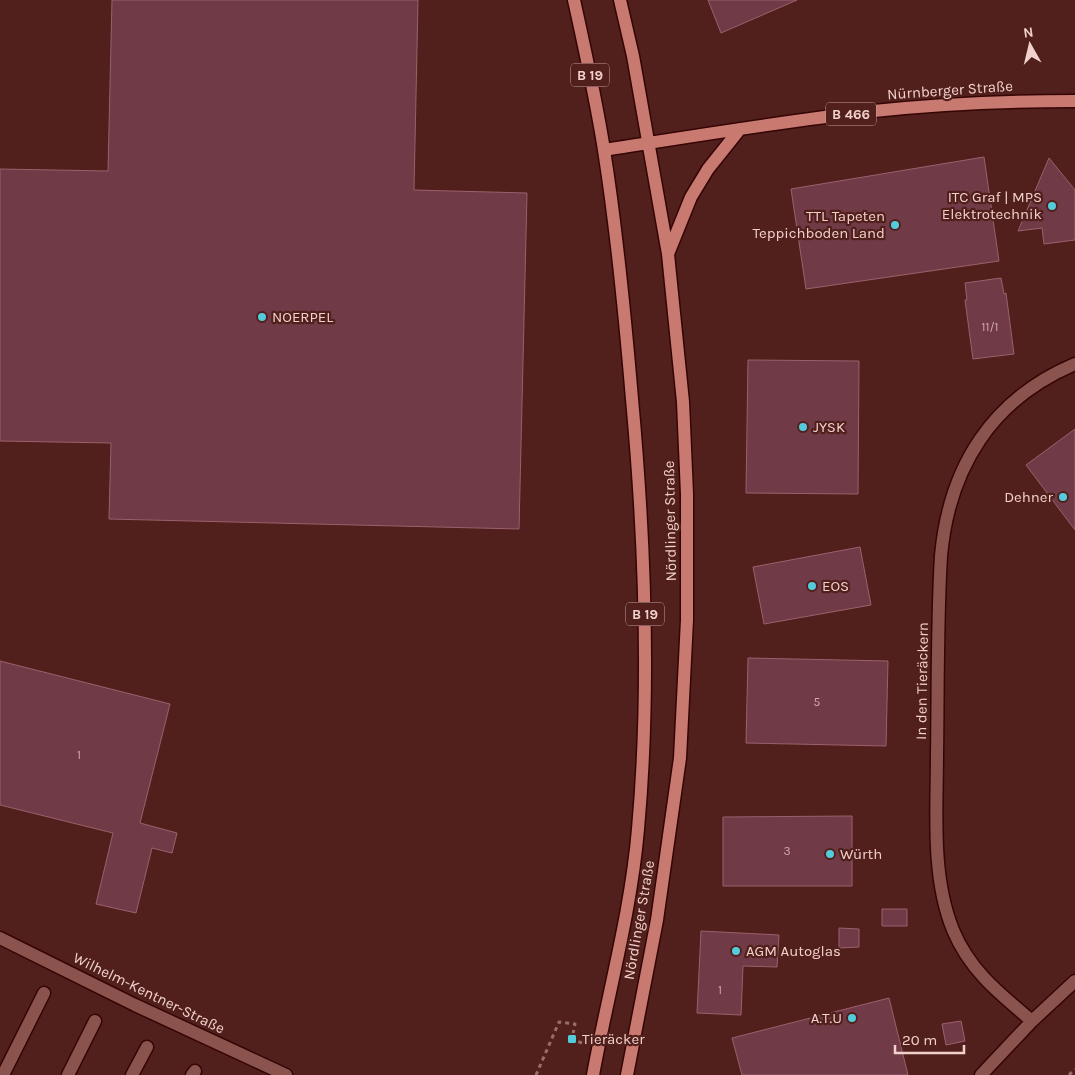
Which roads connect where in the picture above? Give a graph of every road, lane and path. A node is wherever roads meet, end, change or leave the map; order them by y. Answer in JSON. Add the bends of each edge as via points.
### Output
{"nodes":[{"id":1,"x":574,"y":0,"type":"edge"},
{"id":2,"x":620,"y":0,"type":"edge"},
{"id":3,"x":1075,"y":101,"type":"edge"},
{"id":4,"x":740,"y":129,"type":"junction"},
{"id":5,"x":649,"y":143,"type":"junction"},
{"id":6,"x":604,"y":150,"type":"junction"},
{"id":7,"x":668,"y":254,"type":"junction"},
{"id":8,"x":1075,"y":364,"type":"edge"},
{"id":9,"x":0,"y":938,"type":"edge"},
{"id":10,"x":1075,"y":981,"type":"edge"},
{"id":11,"x":44,"y":993,"type":"dead end"},
{"id":12,"x":95,"y":1021,"type":"dead end"},
{"id":13,"x":1032,"y":1021,"type":"junction"},
{"id":14,"x":147,"y":1047,"type":"dead end"},
{"id":15,"x":597,"y":1050,"type":"junction"},
{"id":16,"x":1075,"y":1069,"type":"edge"},
{"id":17,"x":3,"y":1075,"type":"edge"},
{"id":18,"x":68,"y":1075,"type":"edge"},
{"id":19,"x":132,"y":1075,"type":"edge"},
{"id":20,"x":286,"y":1075,"type":"edge"},
{"id":21,"x":536,"y":1075,"type":"edge"},
{"id":22,"x":592,"y":1075,"type":"edge"},
{"id":23,"x":627,"y":1075,"type":"edge"},
{"id":24,"x":982,"y":1075,"type":"edge"},
{"id":25,"x":1068,"y":1075,"type":"edge"}],
"edges":[{"from":1,"to":6,"type":"main road","number":"B 19"},
{"from":2,"to":5,"type":"main road","name":"Nördlinger Straße"},
{"from":3,"to":4,"type":"main road","name":"Nürnberger Straße","number":"B 466","via":[[919,107]]},
{"from":4,"to":5,"type":"main road","name":"Nürnberger Straße","number":"B 466"},
{"from":4,"to":7,"type":"main road","via":[[691,196]]},
{"from":5,"to":6,"type":"main road","number":"B 466"},
{"from":5,"to":7,"type":"main road","name":"Nördlinger Straße"},
{"from":6,"to":15,"type":"main road","name":"Nördlinger Straße","number":"B 19","via":[[624,310],[639,477],[646,672],[638,831],[623,928]]},
{"from":7,"to":23,"type":"main road","name":"Nördlinger Straße","via":[[683,411],[687,620],[680,758],[668,849],[658,920]]},
{"from":8,"to":13,"type":"street","name":"In den Tieräckern","via":[[1057,371],[1014,400],[984,434],[958,480],[943,530],[940,556],[937,824],[942,889],[954,932],[974,967],[989,985]]},
{"from":9,"to":20,"type":"street","name":"Wilhelm-Kentner-Straße"},
{"from":10,"to":13,"type":"street"},
{"from":11,"to":17,"type":"street"},
{"from":12,"to":18,"type":"street"},
{"from":13,"to":24,"type":"street"},
{"from":14,"to":19,"type":"street"},
{"from":15,"to":21,"type":"path","via":[[572,1039],[575,1024],[559,1022]]},
{"from":15,"to":22,"type":"main road","name":"Nördlinger Straße","number":"B 19"},
{"from":16,"to":25,"type":"path"}]}
